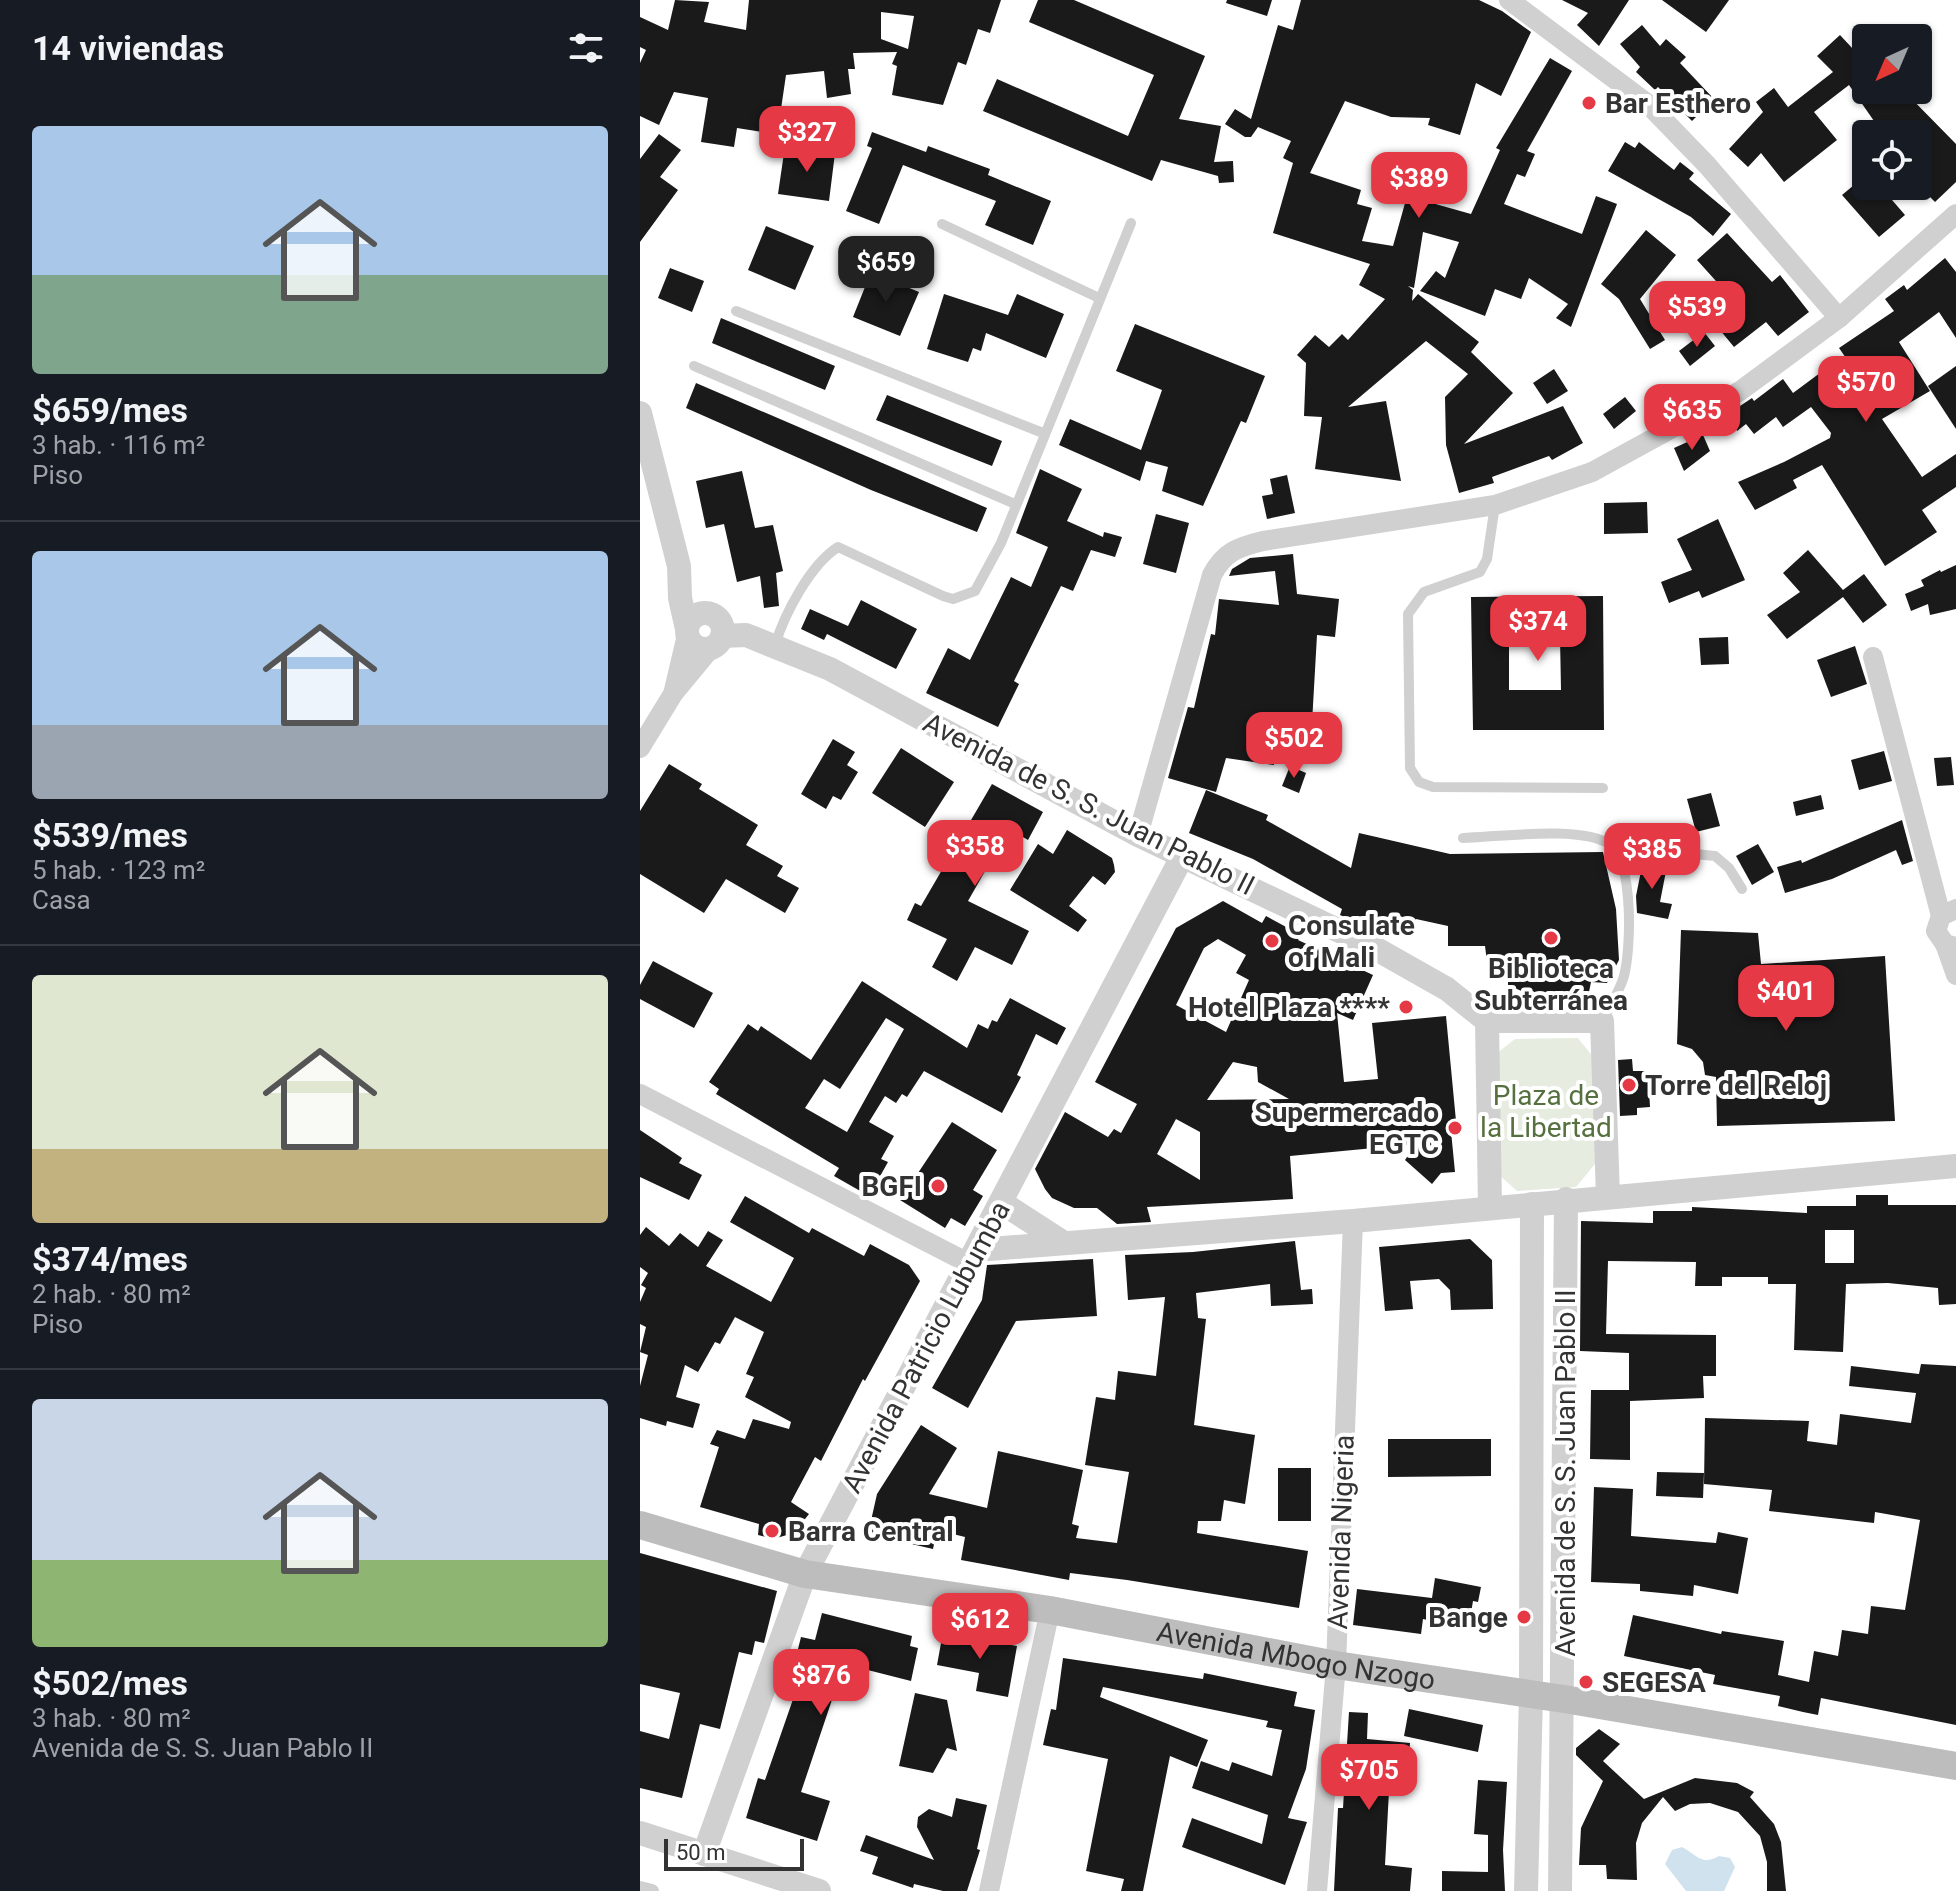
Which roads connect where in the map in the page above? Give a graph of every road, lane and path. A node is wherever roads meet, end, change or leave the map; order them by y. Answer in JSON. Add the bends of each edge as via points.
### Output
{"nodes":[{"id":1,"x":1509,"y":0,"type":"edge"},
{"id":2,"x":1956,"y":214,"type":"edge"},
{"id":3,"x":1131,"y":223,"type":"dead end"},
{"id":4,"x":942,"y":224,"type":"dead end"},
{"id":5,"x":1099,"y":298,"type":"junction"},
{"id":6,"x":736,"y":311,"type":"dead end"},
{"id":7,"x":1839,"y":318,"type":"junction"},
{"id":8,"x":694,"y":366,"type":"dead end"},
{"id":9,"x":641,"y":417,"type":"edge"},
{"id":10,"x":1043,"y":433,"type":"junction"},
{"id":11,"x":1015,"y":504,"type":"junction"},
{"id":12,"x":1495,"y":505,"type":"junction"},
{"id":13,"x":679,"y":566,"type":"junction"},
{"id":14,"x":708,"y":614,"type":"junction"},
{"id":15,"x":687,"y":632,"type":"junction"},
{"id":16,"x":717,"y":642,"type":"junction"},
{"id":17,"x":775,"y":645,"type":"junction"},
{"id":18,"x":1873,"y":657,"type":"dead end"},
{"id":19,"x":673,"y":694,"type":"junction"},
{"id":20,"x":640,"y":748,"type":"edge"},
{"id":21,"x":1603,"y":788,"type":"dead end"},
{"id":22,"x":1138,"y":835,"type":"junction"},
{"id":23,"x":1463,"y":838,"type":"dead end"},
{"id":24,"x":1610,"y":846,"type":"junction"},
{"id":25,"x":1183,"y":855,"type":"junction"},
{"id":26,"x":1742,"y":889,"type":"dead end"},
{"id":27,"x":1948,"y":912,"type":"edge"},
{"id":28,"x":1951,"y":946,"type":"edge"},
{"id":29,"x":1956,"y":975,"type":"edge"},
{"id":30,"x":1487,"y":1021,"type":"junction"},
{"id":31,"x":1602,"y":1021,"type":"junction"},
{"id":32,"x":640,"y":1094,"type":"edge"},
{"id":33,"x":1956,"y":1166,"type":"edge"},
{"id":34,"x":1608,"y":1197,"type":"junction"},
{"id":35,"x":1566,"y":1199,"type":"junction"},
{"id":36,"x":1002,"y":1203,"type":"junction"},
{"id":37,"x":1532,"y":1204,"type":"junction"},
{"id":38,"x":1490,"y":1207,"type":"junction"},
{"id":39,"x":1353,"y":1221,"type":"junction"},
{"id":40,"x":1064,"y":1243,"type":"junction"},
{"id":41,"x":973,"y":1257,"type":"junction"},
{"id":42,"x":640,"y":1525,"type":"edge"},
{"id":43,"x":805,"y":1574,"type":"junction"},
{"id":44,"x":1050,"y":1610,"type":"junction"},
{"id":45,"x":1336,"y":1665,"type":"junction"},
{"id":46,"x":1531,"y":1696,"type":"junction"},
{"id":47,"x":1564,"y":1699,"type":"junction"},
{"id":48,"x":1956,"y":1766,"type":"edge"},
{"id":49,"x":640,"y":1833,"type":"edge"},
{"id":50,"x":704,"y":1854,"type":"junction"},
{"id":51,"x":640,"y":1888,"type":"edge"},
{"id":52,"x":652,"y":1891,"type":"edge"},
{"id":53,"x":819,"y":1891,"type":"edge"},
{"id":54,"x":989,"y":1891,"type":"edge"},
{"id":55,"x":1317,"y":1891,"type":"edge"},
{"id":56,"x":1526,"y":1891,"type":"edge"},
{"id":57,"x":1560,"y":1891,"type":"edge"}],
"edges":[{"from":1,"to":7,"type":"street","via":[[1648,104]]},
{"from":2,"to":7,"type":"street"},
{"from":3,"to":5,"type":"lane"},
{"from":4,"to":5,"type":"lane"},
{"from":5,"to":10,"type":"lane"},
{"from":6,"to":10,"type":"lane"},
{"from":7,"to":12,"type":"street","via":[[1740,391],[1661,436],[1592,472]]},
{"from":8,"to":11,"type":"lane"},
{"from":9,"to":13,"type":"street"},
{"from":10,"to":11,"type":"lane"},
{"from":11,"to":17,"type":"lane","via":[[975,591],[953,599],[943,596],[838,547],[816,569]]},
{"from":12,"to":21,"type":"lane","via":[[1480,572],[1424,592],[1408,614],[1410,768],[1419,782],[1433,787]]},
{"from":12,"to":22,"type":"street","via":[[1255,543],[1221,558]]},
{"from":13,"to":14,"type":"street"},
{"from":13,"to":15,"type":"street"},
{"from":14,"to":15,"type":"street","via":[[697,615]]},
{"from":14,"to":16,"type":"street","via":[[722,625]]},
{"from":15,"to":16,"type":"street","via":[[694,645]]},
{"from":15,"to":19,"type":"street"},
{"from":16,"to":17,"type":"street","name":"Avenida de S. S. Juan Pablo II","via":[[746,635]]},
{"from":16,"to":19,"type":"street"},
{"from":17,"to":22,"type":"street","name":"Avenida de S. S. Juan Pablo II","via":[[854,681]]},
{"from":18,"to":27,"type":"street"},
{"from":19,"to":20,"type":"street"},
{"from":22,"to":25,"type":"street","name":"Avenida de S. S. Juan Pablo II"},
{"from":23,"to":24,"type":"lane","via":[[1583,835]]},
{"from":24,"to":26,"type":"lane","via":[[1715,856]]},
{"from":24,"to":31,"type":"lane","via":[[1626,871],[1628,919],[1624,976]]},
{"from":25,"to":30,"type":"street","name":"Avenida de S. S. Juan Pablo II","via":[[1371,946],[1447,989]]},
{"from":25,"to":36,"type":"street","name":"Avenida Patricio Lubumba"},
{"from":27,"to":28,"type":"street","via":[[1936,931]]},
{"from":28,"to":29,"type":"street"},
{"from":30,"to":31,"type":"street"},
{"from":30,"to":38,"type":"street"},
{"from":31,"to":34,"type":"street"},
{"from":32,"to":41,"type":"street"},
{"from":33,"to":34,"type":"street"},
{"from":34,"to":35,"type":"street"},
{"from":35,"to":37,"type":"street"},
{"from":35,"to":47,"type":"street","name":"Avenida de S. S. Juan Pablo II"},
{"from":36,"to":40,"type":"street"},
{"from":36,"to":41,"type":"street","name":"Avenida Patricio Lubumba"},
{"from":37,"to":38,"type":"street"},
{"from":37,"to":46,"type":"street","name":"Avenida de S. S. Juan Pablo II"},
{"from":38,"to":39,"type":"street"},
{"from":39,"to":40,"type":"street"},
{"from":39,"to":45,"type":"street","name":"Avenida Nigeria"},
{"from":40,"to":41,"type":"street"},
{"from":41,"to":43,"type":"street","name":"Avenida Patricio Lubumba"},
{"from":42,"to":43,"type":"main road","name":"Avenida Mbogo Nzogo"},
{"from":43,"to":44,"type":"main road","name":"Avenida Mbogo Nzogo"},
{"from":43,"to":50,"type":"street","name":"Avenida Patricio Lubumba"},
{"from":44,"to":45,"type":"main road","name":"Avenida Mbogo Nzogo"},
{"from":44,"to":54,"type":"street"},
{"from":45,"to":46,"type":"main road","name":"Avenida Mbogo Nzogo"},
{"from":45,"to":55,"type":"street","name":"Avenida Nigeria"},
{"from":46,"to":47,"type":"main road","name":"Avenida Mbogo Nzogo"},
{"from":46,"to":56,"type":"street","name":"Avenida de S. S. Juan Pablo II"},
{"from":47,"to":48,"type":"main road","name":"Avenida Mbogo Nzogo"},
{"from":47,"to":57,"type":"street","name":"Avenida de S. S. Juan Pablo II"},
{"from":49,"to":50,"type":"street"},
{"from":50,"to":53,"type":"street"},
{"from":51,"to":52,"type":"street"}]}
